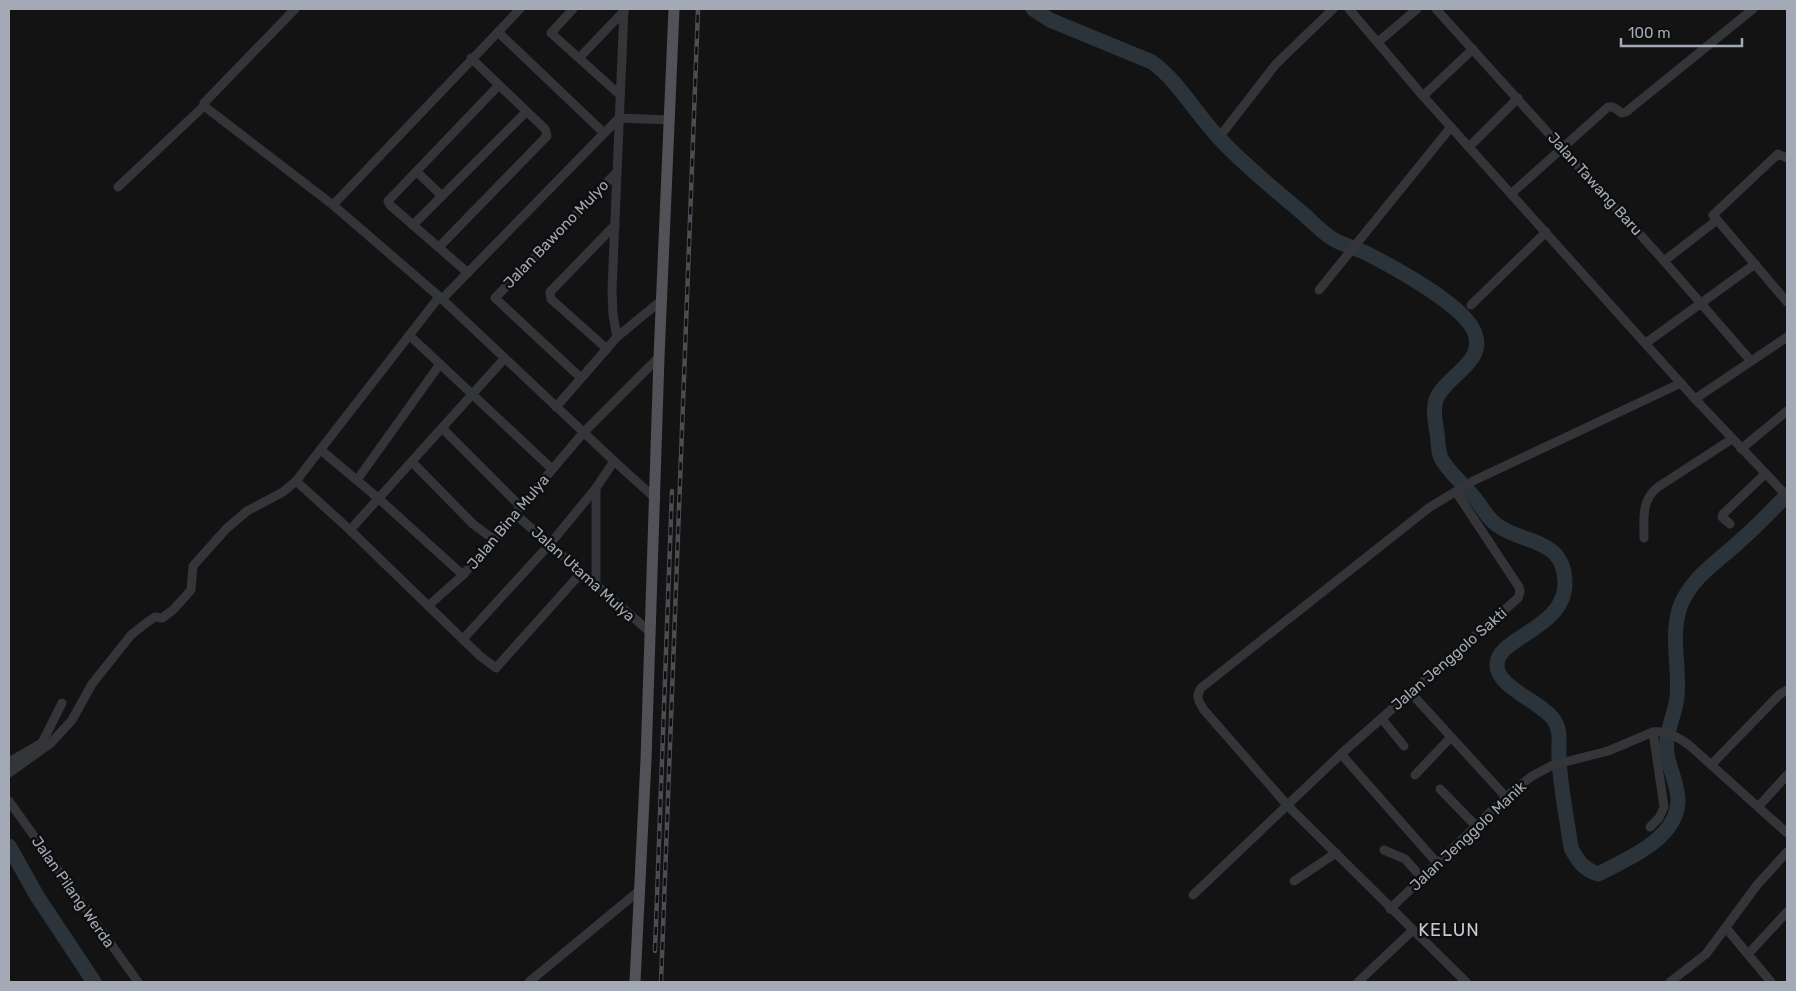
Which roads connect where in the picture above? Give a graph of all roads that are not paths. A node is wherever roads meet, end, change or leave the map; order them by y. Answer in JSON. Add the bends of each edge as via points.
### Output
{"nodes":[{"id":1,"x":294,"y":9,"type":"edge"},
{"id":2,"x":520,"y":9,"type":"edge"},
{"id":3,"x":573,"y":9,"type":"edge"},
{"id":4,"x":674,"y":9,"type":"edge"},
{"id":5,"x":1333,"y":9,"type":"edge"},
{"id":6,"x":1349,"y":9,"type":"edge"},
{"id":7,"x":1417,"y":9,"type":"edge"},
{"id":8,"x":1436,"y":9,"type":"edge"},
{"id":9,"x":1752,"y":9,"type":"edge"},
{"id":10,"x":624,"y":10,"type":"edge"},
{"id":11,"x":498,"y":32,"type":"junction"},
{"id":12,"x":1378,"y":42,"type":"junction"},
{"id":13,"x":1473,"y":49,"type":"junction"},
{"id":14,"x":580,"y":57,"type":"junction"},
{"id":15,"x":471,"y":58,"type":"junction"},
{"id":16,"x":499,"y":85,"type":"junction"},
{"id":17,"x":620,"y":94,"type":"junction"},
{"id":18,"x":1424,"y":96,"type":"junction"},
{"id":19,"x":1518,"y":98,"type":"junction"},
{"id":20,"x":204,"y":106,"type":"junction"},
{"id":21,"x":526,"y":112,"type":"junction"},
{"id":22,"x":619,"y":118,"type":"junction"},
{"id":23,"x":670,"y":120,"type":"junction"},
{"id":24,"x":1451,"y":127,"type":"junction"},
{"id":25,"x":1224,"y":131,"type":"dead end"},
{"id":26,"x":604,"y":133,"type":"junction"},
{"id":27,"x":1469,"y":146,"type":"junction"},
{"id":28,"x":1562,"y":147,"type":"junction"},
{"id":29,"x":1787,"y":158,"type":"edge"},
{"id":30,"x":417,"y":172,"type":"junction"},
{"id":31,"x":617,"y":172,"type":"junction"},
{"id":32,"x":118,"y":187,"type":"dead end"},
{"id":33,"x":1511,"y":194,"type":"junction"},
{"id":34,"x":442,"y":196,"type":"junction"},
{"id":35,"x":333,"y":205,"type":"junction"},
{"id":36,"x":1717,"y":220,"type":"junction"},
{"id":37,"x":413,"y":225,"type":"junction"},
{"id":38,"x":615,"y":225,"type":"junction"},
{"id":39,"x":1546,"y":232,"type":"junction"},
{"id":40,"x":439,"y":247,"type":"junction"},
{"id":41,"x":1664,"y":261,"type":"junction"},
{"id":42,"x":1755,"y":264,"type":"junction"},
{"id":43,"x":468,"y":273,"type":"junction"},
{"id":44,"x":1319,"y":290,"type":"dead end"},
{"id":45,"x":440,"y":298,"type":"junction"},
{"id":46,"x":663,"y":299,"type":"junction"},
{"id":47,"x":1787,"y":302,"type":"edge"},
{"id":48,"x":1702,"y":304,"type":"junction"},
{"id":49,"x":1471,"y":305,"type":"dead end"},
{"id":50,"x":410,"y":335,"type":"junction"},
{"id":51,"x":618,"y":337,"type":"junction"},
{"id":52,"x":1786,"y":340,"type":"edge"},
{"id":53,"x":1646,"y":344,"type":"junction"},
{"id":54,"x":607,"y":349,"type":"junction"},
{"id":55,"x":659,"y":357,"type":"junction"},
{"id":56,"x":504,"y":359,"type":"junction"},
{"id":57,"x":1751,"y":361,"type":"junction"},
{"id":58,"x":440,"y":364,"type":"junction"},
{"id":59,"x":581,"y":378,"type":"junction"},
{"id":60,"x":1681,"y":383,"type":"junction"},
{"id":61,"x":472,"y":394,"type":"junction"},
{"id":62,"x":1695,"y":399,"type":"junction"},
{"id":63,"x":556,"y":407,"type":"junction"},
{"id":64,"x":1787,"y":411,"type":"edge"},
{"id":65,"x":442,"y":428,"type":"junction"},
{"id":66,"x":583,"y":433,"type":"junction"},
{"id":67,"x":1732,"y":438,"type":"junction"},
{"id":68,"x":1741,"y":449,"type":"junction"},
{"id":69,"x":322,"y":451,"type":"junction"},
{"id":70,"x":614,"y":461,"type":"junction"},
{"id":71,"x":412,"y":462,"type":"junction"},
{"id":72,"x":552,"y":469,"type":"junction"},
{"id":73,"x":1765,"y":474,"type":"junction"},
{"id":74,"x":357,"y":480,"type":"junction"},
{"id":75,"x":296,"y":481,"type":"junction"},
{"id":76,"x":596,"y":488,"type":"junction"},
{"id":77,"x":1458,"y":491,"type":"junction"},
{"id":78,"x":1787,"y":496,"type":"edge"},
{"id":79,"x":378,"y":498,"type":"junction"},
{"id":80,"x":656,"y":499,"type":"junction"},
{"id":81,"x":518,"y":510,"type":"junction"},
{"id":82,"x":1730,"y":524,"type":"dead end"},
{"id":83,"x":350,"y":530,"type":"junction"},
{"id":84,"x":1644,"y":538,"type":"dead end"},
{"id":85,"x":493,"y":540,"type":"junction"},
{"id":86,"x":550,"y":544,"type":"junction"},
{"id":87,"x":581,"y":573,"type":"junction"},
{"id":88,"x":463,"y":575,"type":"junction"},
{"id":89,"x":596,"y":586,"type":"junction"},
{"id":90,"x":428,"y":606,"type":"junction"},
{"id":91,"x":651,"y":633,"type":"junction"},
{"id":92,"x":463,"y":639,"type":"junction"},
{"id":93,"x":1787,"y":690,"type":"edge"},
{"id":94,"x":1411,"y":693,"type":"junction"},
{"id":95,"x":62,"y":703,"type":"dead end"},
{"id":96,"x":1382,"y":719,"type":"junction"},
{"id":97,"x":1657,"y":732,"type":"junction"},
{"id":98,"x":1451,"y":737,"type":"junction"},
{"id":99,"x":1404,"y":746,"type":"dead end"},
{"id":100,"x":1341,"y":754,"type":"junction"},
{"id":101,"x":9,"y":762,"type":"edge"},
{"id":102,"x":1712,"y":764,"type":"junction"},
{"id":103,"x":9,"y":773,"type":"edge"},
{"id":104,"x":1415,"y":774,"type":"dead end"},
{"id":105,"x":1787,"y":775,"type":"edge"},
{"id":106,"x":1440,"y":789,"type":"dead end"},
{"id":107,"x":1506,"y":797,"type":"junction"},
{"id":108,"x":9,"y":801,"type":"edge"},
{"id":109,"x":1288,"y":806,"type":"junction"},
{"id":110,"x":1759,"y":806,"type":"junction"},
{"id":111,"x":1476,"y":826,"type":"junction"},
{"id":112,"x":1650,"y":827,"type":"dead end"},
{"id":113,"x":1787,"y":833,"type":"edge"},
{"id":114,"x":1384,"y":850,"type":"dead end"},
{"id":115,"x":1787,"y":852,"type":"edge"},
{"id":116,"x":1336,"y":853,"type":"junction"},
{"id":117,"x":1437,"y":863,"type":"junction"},
{"id":118,"x":1422,"y":878,"type":"junction"},
{"id":119,"x":1294,"y":881,"type":"dead end"},
{"id":120,"x":640,"y":890,"type":"junction"},
{"id":121,"x":1193,"y":895,"type":"dead end"},
{"id":122,"x":1390,"y":909,"type":"junction"},
{"id":123,"x":1787,"y":912,"type":"edge"},
{"id":124,"x":1726,"y":928,"type":"junction"},
{"id":125,"x":1413,"y":930,"type":"junction"},
{"id":126,"x":1749,"y":953,"type":"junction"},
{"id":127,"x":138,"y":982,"type":"edge"},
{"id":128,"x":528,"y":982,"type":"edge"},
{"id":129,"x":635,"y":982,"type":"edge"},
{"id":130,"x":1358,"y":982,"type":"edge"},
{"id":131,"x":1466,"y":982,"type":"edge"},
{"id":132,"x":1670,"y":982,"type":"edge"},
{"id":133,"x":1771,"y":982,"type":"edge"}],
"edges":[{"from":1,"to":20,"type":"street"},
{"from":2,"to":11,"type":"street"},
{"from":3,"to":14,"type":"street","via":[[552,33]]},
{"from":4,"to":23,"type":"main road"},
{"from":5,"to":25,"type":"street","via":[[1276,64]]},
{"from":6,"to":12,"type":"street"},
{"from":7,"to":12,"type":"street"},
{"from":8,"to":13,"type":"street","name":"Jalan Tawang Baru"},
{"from":9,"to":28,"type":"street","via":[[1626,112],[1608,107]]},
{"from":10,"to":14,"type":"street"},
{"from":10,"to":17,"type":"street"},
{"from":11,"to":15,"type":"street"},
{"from":11,"to":26,"type":"street"},
{"from":12,"to":18,"type":"street"},
{"from":13,"to":18,"type":"street"},
{"from":13,"to":19,"type":"street","name":"Jalan Tawang Baru"},
{"from":14,"to":17,"type":"street"},
{"from":15,"to":16,"type":"street"},
{"from":15,"to":35,"type":"street"},
{"from":16,"to":21,"type":"street"},
{"from":16,"to":30,"type":"street"},
{"from":17,"to":22,"type":"street"},
{"from":18,"to":24,"type":"street"},
{"from":19,"to":27,"type":"street"},
{"from":19,"to":28,"type":"street","name":"Jalan Tawang Baru"},
{"from":20,"to":32,"type":"street"},
{"from":20,"to":35,"type":"street"},
{"from":21,"to":34,"type":"street"},
{"from":21,"to":40,"type":"street","via":[[545,129],[547,136]]},
{"from":22,"to":23,"type":"street"},
{"from":22,"to":26,"type":"street"},
{"from":22,"to":31,"type":"street"},
{"from":23,"to":46,"type":"main road"},
{"from":24,"to":27,"type":"street"},
{"from":24,"to":44,"type":"street"},
{"from":26,"to":43,"type":"street"},
{"from":27,"to":33,"type":"street"},
{"from":28,"to":33,"type":"street"},
{"from":28,"to":41,"type":"street","name":"Jalan Tawang Baru"},
{"from":29,"to":36,"type":"street","via":[[1778,154],[1715,211]]},
{"from":30,"to":34,"type":"street"},
{"from":30,"to":37,"type":"street","via":[[388,201]]},
{"from":31,"to":38,"type":"street"},
{"from":31,"to":59,"type":"street","name":"Jalan Bawono Mulyo","via":[[495,298]]},
{"from":33,"to":39,"type":"street"},
{"from":34,"to":37,"type":"street"},
{"from":35,"to":45,"type":"street"},
{"from":36,"to":41,"type":"street"},
{"from":36,"to":42,"type":"street"},
{"from":37,"to":40,"type":"street"},
{"from":38,"to":51,"type":"street","via":[[612,304]]},
{"from":38,"to":54,"type":"street","via":[[550,292],[551,299]]},
{"from":39,"to":49,"type":"street"},
{"from":39,"to":53,"type":"street"},
{"from":40,"to":43,"type":"street"},
{"from":41,"to":48,"type":"street","name":"Jalan Tawang Baru"},
{"from":42,"to":47,"type":"street"},
{"from":42,"to":48,"type":"street"},
{"from":43,"to":45,"type":"street"},
{"from":45,"to":50,"type":"street"},
{"from":45,"to":56,"type":"street"},
{"from":46,"to":51,"type":"street"},
{"from":46,"to":55,"type":"main road"},
{"from":48,"to":53,"type":"street"},
{"from":48,"to":57,"type":"street","name":"Jalan Tawang Baru"},
{"from":50,"to":58,"type":"street"},
{"from":50,"to":69,"type":"street"},
{"from":51,"to":54,"type":"street"},
{"from":52,"to":57,"type":"street"},
{"from":53,"to":60,"type":"street"},
{"from":54,"to":59,"type":"street"},
{"from":55,"to":66,"type":"street","name":"Jalan Bina Mulya"},
{"from":55,"to":80,"type":"main road"},
{"from":56,"to":61,"type":"street"},
{"from":56,"to":63,"type":"street"},
{"from":57,"to":62,"type":"street"},
{"from":58,"to":61,"type":"street"},
{"from":58,"to":74,"type":"street"},
{"from":59,"to":63,"type":"street"},
{"from":60,"to":62,"type":"street"},
{"from":60,"to":77,"type":"street"},
{"from":61,"to":65,"type":"street"},
{"from":61,"to":72,"type":"street"},
{"from":62,"to":67,"type":"street"},
{"from":63,"to":66,"type":"street"},
{"from":64,"to":68,"type":"street"},
{"from":65,"to":71,"type":"street"},
{"from":65,"to":81,"type":"street","name":"Jalan Utama Mulya"},
{"from":66,"to":70,"type":"street"},
{"from":66,"to":72,"type":"street","name":"Jalan Bina Mulya"},
{"from":67,"to":68,"type":"street"},
{"from":67,"to":84,"type":"street","via":[[1648,497],[1644,507]]},
{"from":68,"to":73,"type":"street"},
{"from":69,"to":74,"type":"street"},
{"from":69,"to":75,"type":"street"},
{"from":70,"to":76,"type":"street"},
{"from":70,"to":80,"type":"street"},
{"from":71,"to":79,"type":"street"},
{"from":71,"to":85,"type":"street"},
{"from":72,"to":81,"type":"street","name":"Jalan Bina Mulya"},
{"from":73,"to":78,"type":"street"},
{"from":73,"to":82,"type":"street","via":[[1723,514],[1722,517]]},
{"from":74,"to":79,"type":"street"},
{"from":75,"to":83,"type":"street"},
{"from":75,"to":103,"type":"street","via":[[226,529],[193,566],[192,590],[173,610],[146,623],[132,635],[92,684],[72,720],[51,744]]},
{"from":76,"to":86,"type":"street"},
{"from":76,"to":89,"type":"street"},
{"from":77,"to":94,"type":"street","name":"Jalan Jenggolo Sakti","via":[[1519,587],[1520,595]]},
{"from":77,"to":109,"type":"street","via":[[1430,507],[1200,690],[1198,700],[1204,710]]},
{"from":79,"to":83,"type":"street"},
{"from":79,"to":88,"type":"street"},
{"from":80,"to":91,"type":"main road"},
{"from":81,"to":85,"type":"street","name":"Jalan Bina Mulya"},
{"from":81,"to":86,"type":"street","name":"Jalan Utama Mulya"},
{"from":83,"to":90,"type":"street"},
{"from":85,"to":88,"type":"street","name":"Jalan Bina Mulya"},
{"from":86,"to":87,"type":"street","name":"Jalan Utama Mulya"},
{"from":86,"to":92,"type":"street"},
{"from":87,"to":89,"type":"street","name":"Jalan Utama Mulya"},
{"from":87,"to":92,"type":"street","via":[[496,668]]},
{"from":88,"to":90,"type":"street","name":"Jalan Bina Mulya"},
{"from":89,"to":91,"type":"street","name":"Jalan Utama Mulya"},
{"from":90,"to":92,"type":"street"},
{"from":91,"to":120,"type":"main road"},
{"from":93,"to":102,"type":"street"},
{"from":94,"to":96,"type":"street","name":"Jalan Jenggolo Sakti"},
{"from":94,"to":98,"type":"street"},
{"from":95,"to":101,"type":"street","via":[[42,744]]},
{"from":96,"to":99,"type":"street"},
{"from":96,"to":100,"type":"street","name":"Jalan Jenggolo Sakti"},
{"from":97,"to":102,"type":"street","via":[[1678,737]]},
{"from":97,"to":107,"type":"street","name":"Jalan Jenggolo Manik","via":[[1608,751],[1553,765],[1532,776]]},
{"from":97,"to":112,"type":"street","via":[[1664,807]]},
{"from":98,"to":104,"type":"street"},
{"from":98,"to":107,"type":"street"},
{"from":100,"to":109,"type":"street","name":"Jalan Jenggolo Sakti"},
{"from":100,"to":117,"type":"street"},
{"from":102,"to":110,"type":"street"},
{"from":105,"to":110,"type":"street"},
{"from":106,"to":111,"type":"street"},
{"from":107,"to":111,"type":"street","name":"Jalan Jenggolo Manik"},
{"from":108,"to":127,"type":"street","name":"Jalan Pilang Werda"},
{"from":109,"to":116,"type":"street"},
{"from":109,"to":121,"type":"street","name":"Jalan Jenggolo Sakti"},
{"from":110,"to":113,"type":"street"},
{"from":111,"to":117,"type":"street","name":"Jalan Jenggolo Manik"},
{"from":114,"to":118,"type":"street","via":[[1405,859]]},
{"from":115,"to":124,"type":"street","via":[[1757,885]]},
{"from":116,"to":119,"type":"street"},
{"from":116,"to":122,"type":"street"},
{"from":117,"to":118,"type":"street","name":"Jalan Jenggolo Manik"},
{"from":118,"to":122,"type":"street","name":"Jalan Jenggolo Manik"},
{"from":120,"to":128,"type":"street"},
{"from":120,"to":129,"type":"main road"},
{"from":122,"to":125,"type":"street"},
{"from":123,"to":126,"type":"street"},
{"from":124,"to":126,"type":"street"},
{"from":124,"to":132,"type":"street","via":[[1702,959]]},
{"from":125,"to":130,"type":"street"},
{"from":125,"to":131,"type":"street"},
{"from":126,"to":133,"type":"street"}]}
